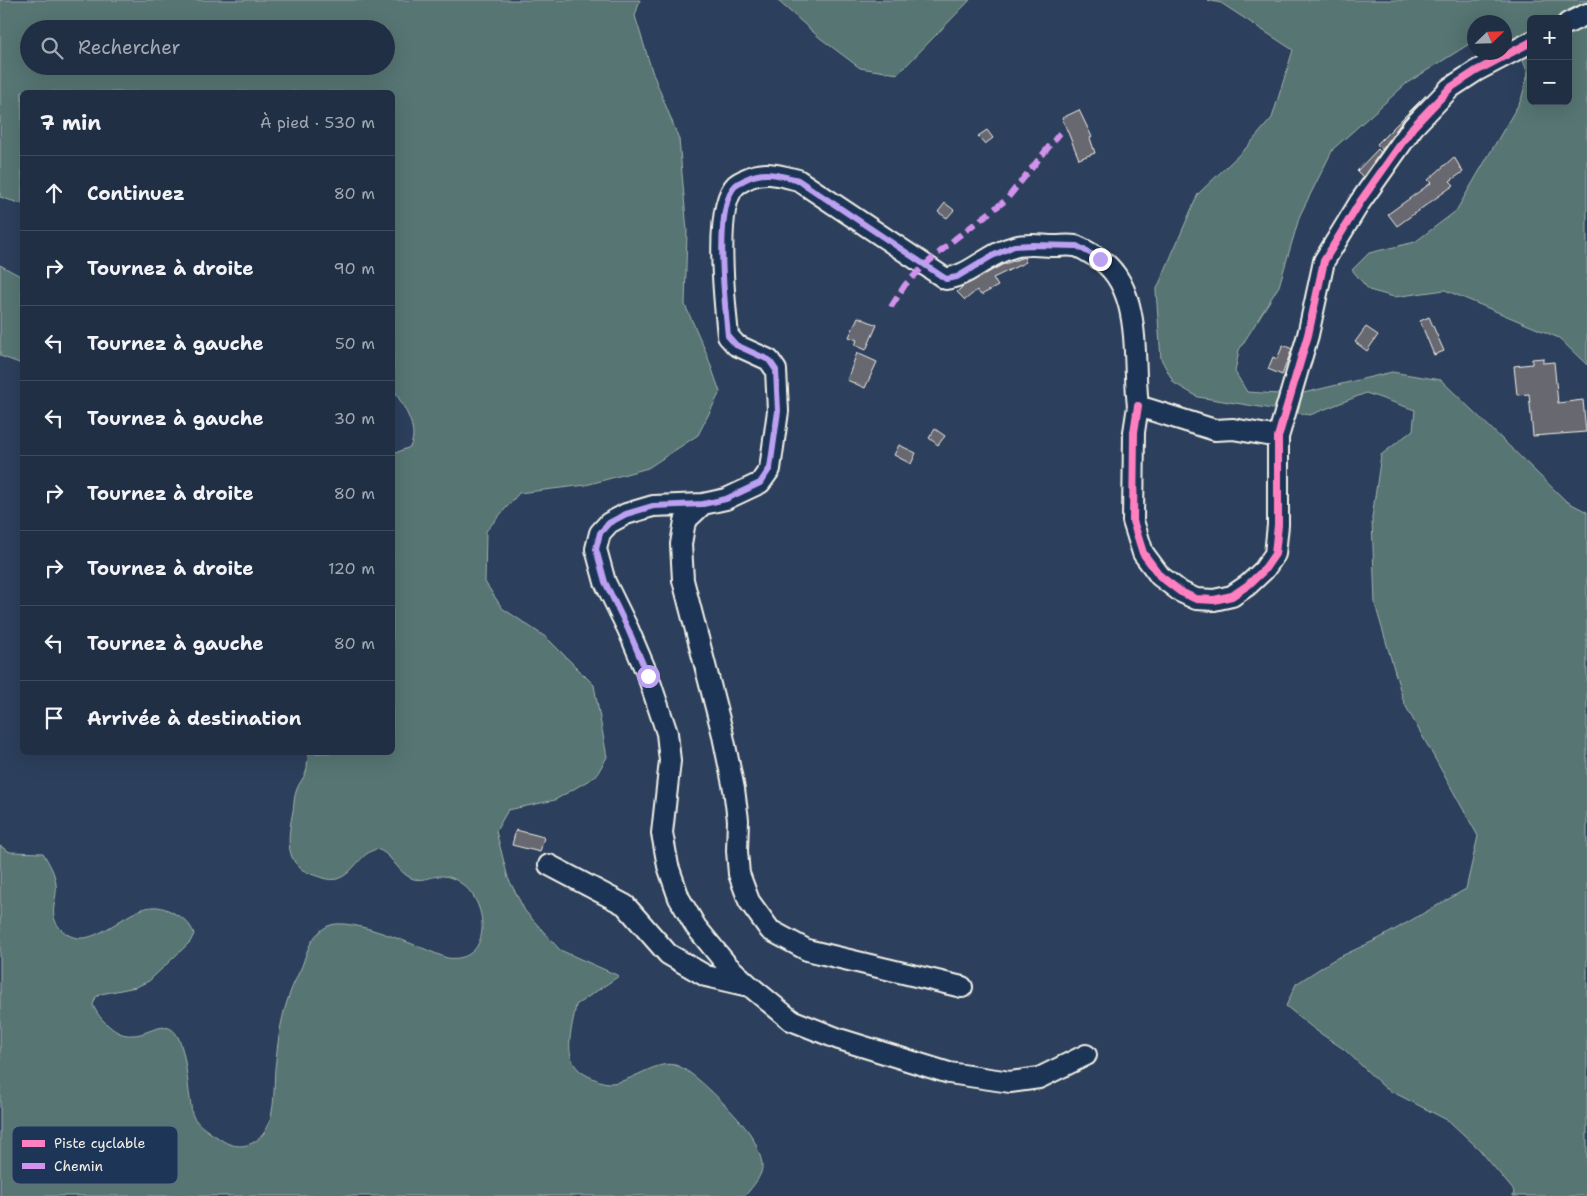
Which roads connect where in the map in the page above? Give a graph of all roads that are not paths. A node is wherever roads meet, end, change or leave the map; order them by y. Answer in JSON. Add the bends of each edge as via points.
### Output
{"nodes":[{"id":1,"x":1587,"y":14,"type":"edge"},
{"id":2,"x":1572,"y":21,"type":"edge"},
{"id":3,"x":1527,"y":44,"type":"edge"},
{"id":4,"x":1138,"y":406,"type":"junction"},
{"id":5,"x":1278,"y":437,"type":"junction"},
{"id":6,"x":703,"y":504,"type":"junction"},
{"id":7,"x":549,"y":865,"type":"dead end"},
{"id":8,"x":750,"y":987,"type":"junction"},
{"id":9,"x":962,"y":987,"type":"dead end"},
{"id":10,"x":1086,"y":1054,"type":"dead end"}],
"edges":[{"from":1,"to":2,"type":"street"},
{"from":3,"to":5,"type":"street","via":[[1450,88],[1413,127],[1360,202],[1324,261],[1308,335]]},
{"from":4,"to":5,"type":"street","via":[[1215,430],[1233,429]]},
{"from":4,"to":5,"type":"street","via":[[1134,432],[1133,520],[1143,553],[1160,576],[1196,599],[1232,596],[1264,570],[1275,554]]},
{"from":4,"to":6,"type":"street","via":[[1135,346],[1126,295],[1114,270],[1100,259],[1077,246],[1014,246],[957,277],[946,279],[798,180],[773,173],[755,175],[735,185],[726,205],[721,250],[728,336],[736,345],[769,360],[776,370],[778,411],[770,468],[760,483],[726,499]]},
{"from":6,"to":8,"type":"street","via":[[653,506],[626,514],[609,523],[600,533],[596,549],[605,582],[632,636],[667,733],[670,761],[662,833],[668,866],[679,898],[696,927]]},
{"from":6,"to":9,"type":"street","via":[[685,521],[681,544],[683,580],[734,789],[739,874],[749,902],[770,930],[807,950]]},
{"from":7,"to":8,"type":"street","via":[[625,905],[668,954],[706,976]]},
{"from":8,"to":10,"type":"street","via":[[791,1020],[949,1074],[1010,1082],[1039,1078]]}]}
